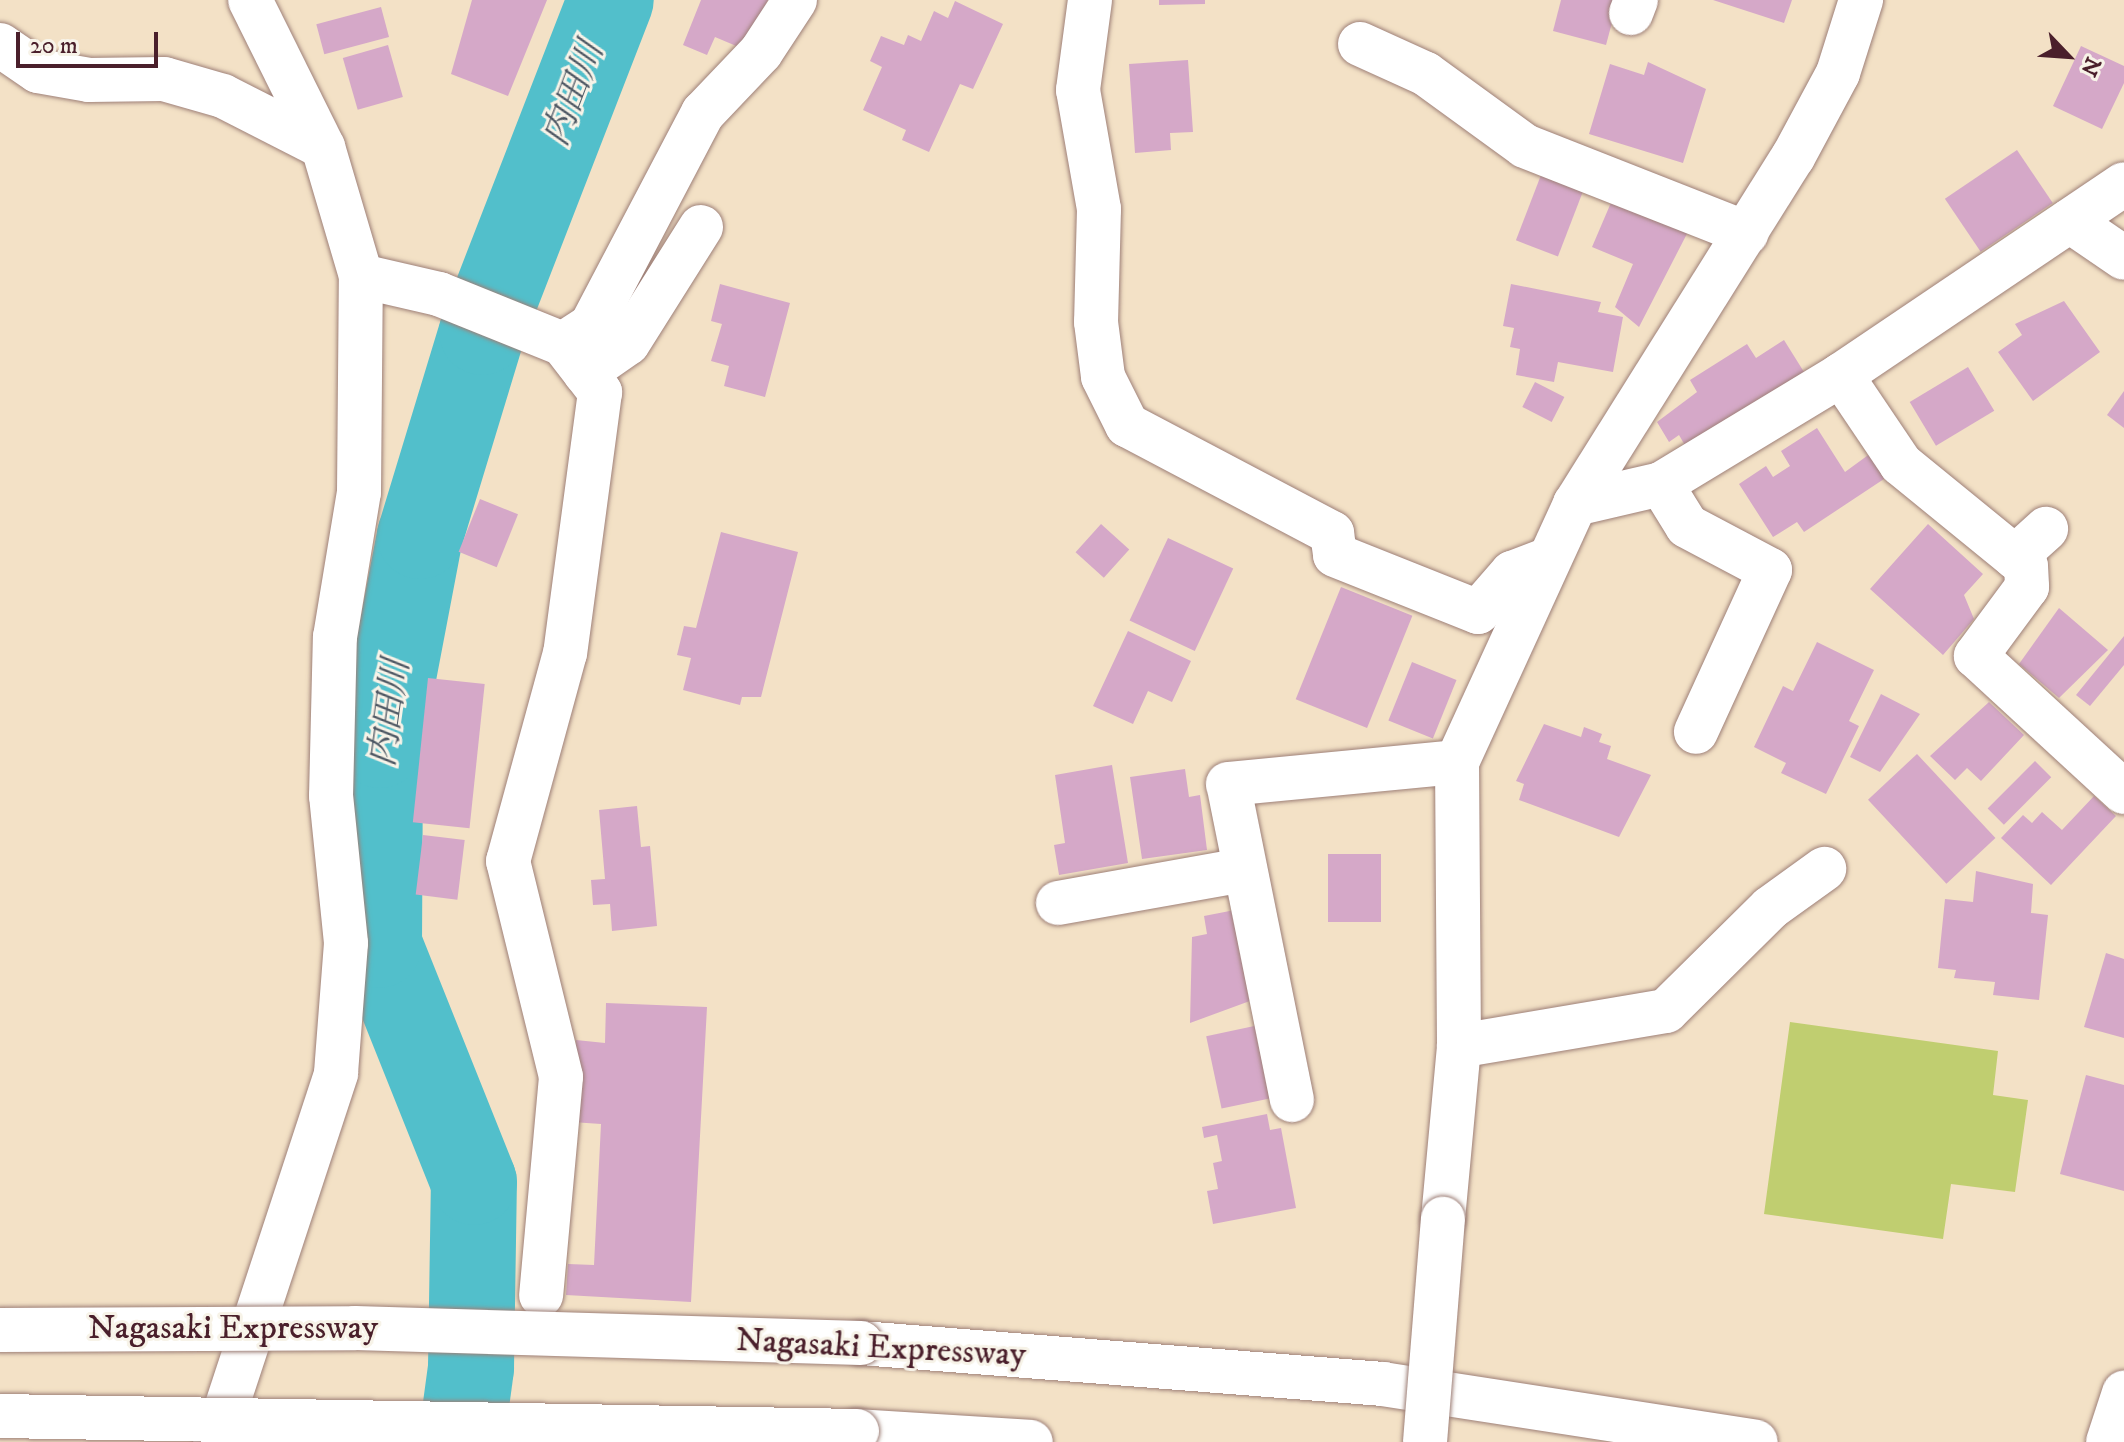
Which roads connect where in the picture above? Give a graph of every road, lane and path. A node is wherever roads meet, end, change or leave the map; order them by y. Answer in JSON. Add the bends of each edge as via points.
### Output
{"nodes":[{"id":1,"x":250,"y":0,"type":"edge"},
{"id":2,"x":795,"y":0,"type":"edge"},
{"id":3,"x":1063,"y":0,"type":"edge"},
{"id":4,"x":1090,"y":0,"type":"edge"},
{"id":5,"x":1861,"y":0,"type":"edge"},
{"id":6,"x":1360,"y":44,"type":"dead end"},
{"id":7,"x":0,"y":45,"type":"edge"},
{"id":8,"x":1080,"y":57,"type":"junction"},
{"id":9,"x":323,"y":147,"type":"junction"},
{"id":10,"x":2124,"y":184,"type":"edge"},
{"id":11,"x":2070,"y":221,"type":"junction"},
{"id":12,"x":701,"y":227,"type":"dead end"},
{"id":13,"x":1746,"y":233,"type":"junction"},
{"id":14,"x":2124,"y":258,"type":"edge"},
{"id":15,"x":361,"y":276,"type":"junction"},
{"id":16,"x":557,"y":350,"type":"junction"},
{"id":17,"x":1841,"y":375,"type":"junction"},
{"id":18,"x":1661,"y":484,"type":"junction"},
{"id":19,"x":1575,"y":504,"type":"junction"},
{"id":20,"x":1549,"y":559,"type":"junction"},
{"id":21,"x":1696,"y":732,"type":"dead end"},
{"id":22,"x":1457,"y":762,"type":"junction"},
{"id":23,"x":2124,"y":792,"type":"edge"},
{"id":24,"x":1824,"y":869,"type":"dead end"},
{"id":25,"x":1244,"y":870,"type":"junction"},
{"id":26,"x":1058,"y":903,"type":"dead end"},
{"id":27,"x":1459,"y":1046,"type":"junction"},
{"id":28,"x":1292,"y":1100,"type":"dead end"},
{"id":29,"x":541,"y":1295,"type":"dead end"},
{"id":30,"x":0,"y":1330,"type":"edge"},
{"id":31,"x":2124,"y":1393,"type":"edge"},
{"id":32,"x":0,"y":1416,"type":"edge"},
{"id":33,"x":215,"y":1442,"type":"edge"},
{"id":34,"x":1031,"y":1442,"type":"edge"},
{"id":35,"x":1425,"y":1442,"type":"edge"},
{"id":36,"x":1756,"y":1442,"type":"edge"},
{"id":37,"x":2108,"y":1442,"type":"edge"}],
"edges":[{"from":1,"to":9,"type":"main road"},
{"from":2,"to":16,"type":"main road","via":[[761,52],[703,113],[591,326]]},
{"from":3,"to":8,"type":"main road","via":[[1064,35]]},
{"from":4,"to":8,"type":"main road"},
{"from":5,"to":13,"type":"main road","via":[[1838,73]]},
{"from":6,"to":13,"type":"main road","via":[[1426,74],[1525,146]]},
{"from":7,"to":9,"type":"main road","via":[[38,71],[89,80],[164,79],[223,96]]},
{"from":8,"to":20,"type":"main road","via":[[1078,90],[1099,209],[1096,322],[1103,377],[1127,425],[1332,533],[1335,555],[1478,612],[1512,573]]},
{"from":9,"to":15,"type":"main road"},
{"from":10,"to":11,"type":"main road"},
{"from":11,"to":14,"type":"main road"},
{"from":11,"to":17,"type":"main road"},
{"from":12,"to":16,"type":"main road","via":[[628,343]]},
{"from":13,"to":19,"type":"main road"},
{"from":15,"to":16,"type":"main road","via":[[439,294]]},
{"from":15,"to":33,"type":"main road","via":[[359,492],[335,637],[331,796],[346,943],[336,1073]]},
{"from":16,"to":29,"type":"main road","via":[[600,392],[565,653],[508,861],[561,1077]]},
{"from":17,"to":18,"type":"main road"},
{"from":17,"to":23,"type":"main road","via":[[1901,464],[2030,543],[2027,587],[1976,656]]},
{"from":18,"to":19,"type":"main road"},
{"from":18,"to":21,"type":"main road","via":[[1687,526],[1770,570]]},
{"from":19,"to":20,"type":"main road"},
{"from":20,"to":22,"type":"main road"},
{"from":22,"to":25,"type":"main road","via":[[1228,784]]},
{"from":22,"to":27,"type":"main road"},
{"from":24,"to":27,"type":"main road","via":[[1770,908],[1666,1011]]},
{"from":25,"to":26,"type":"main road"},
{"from":25,"to":28,"type":"main road"},
{"from":27,"to":35,"type":"main road","bridge":true},
{"from":30,"to":36,"type":"main road","name":"Nagasaki Expressway","bridge":true,"via":[[355,1328],[861,1343],[1383,1384]]},
{"from":31,"to":37,"type":"main road"},
{"from":32,"to":34,"type":"main road","bridge":true,"via":[[857,1431]]}]}
